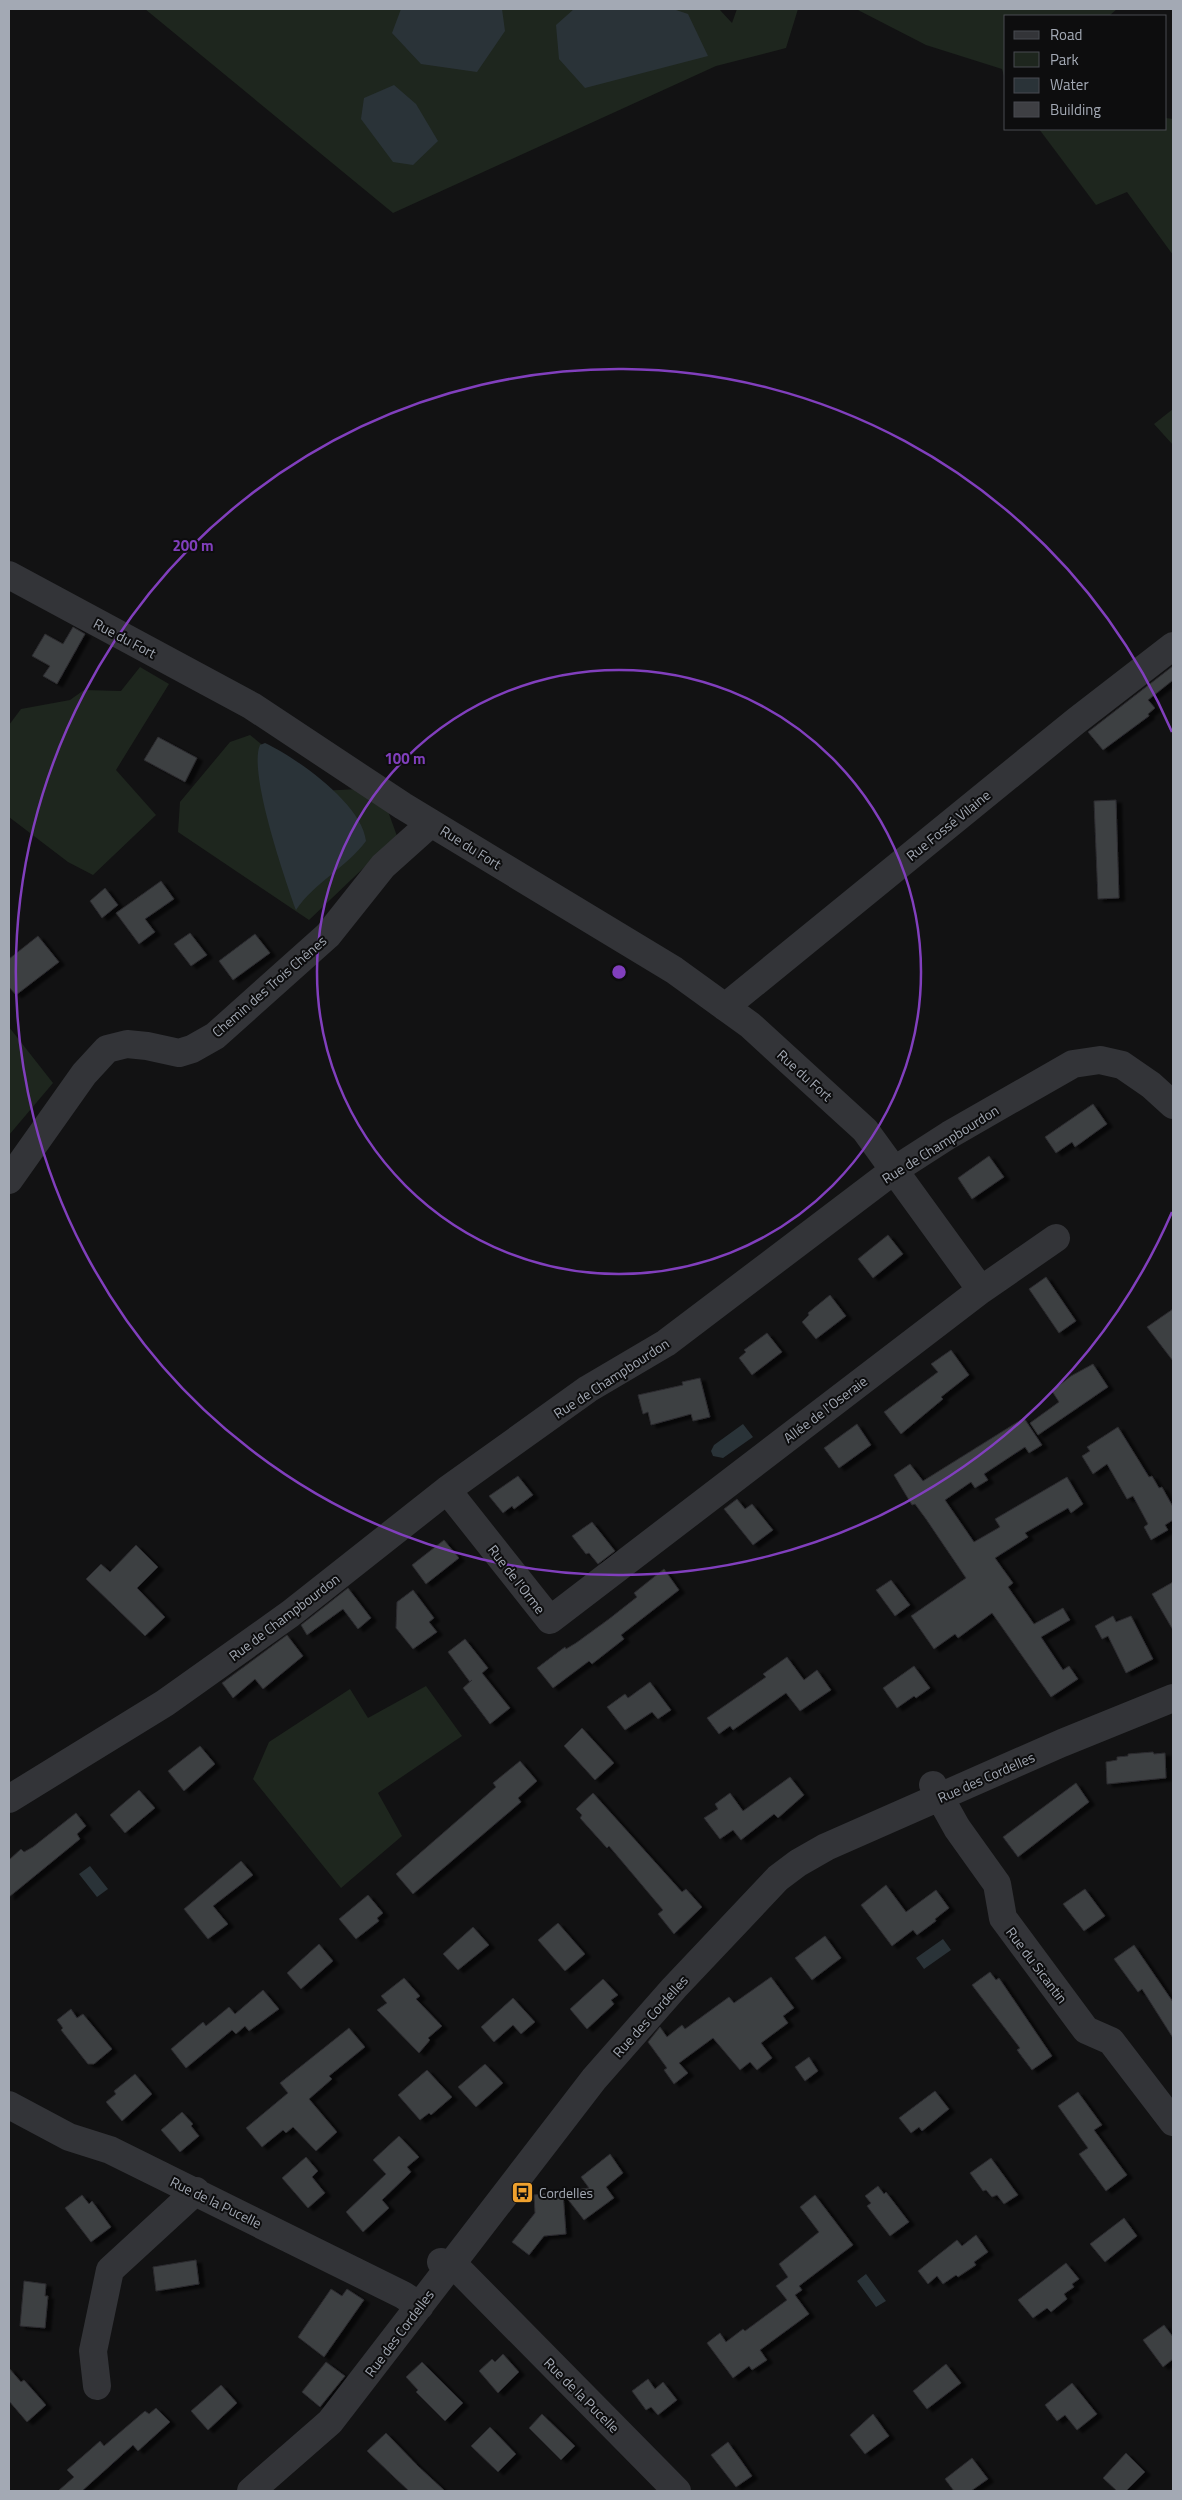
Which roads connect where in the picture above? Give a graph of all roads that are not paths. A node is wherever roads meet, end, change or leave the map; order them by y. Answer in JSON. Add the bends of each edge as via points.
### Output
{"nodes":[{"id":1,"x":9,"y":575,"type":"edge"},
{"id":2,"x":1173,"y":646,"type":"edge"},
{"id":3,"x":431,"y":823,"type":"junction"},
{"id":4,"x":725,"y":1007,"type":"junction"},
{"id":5,"x":1173,"y":1105,"type":"edge"},
{"id":6,"x":894,"y":1171,"type":"junction"},
{"id":7,"x":9,"y":1180,"type":"edge"},
{"id":8,"x":1056,"y":1238,"type":"dead end"},
{"id":9,"x":980,"y":1290,"type":"junction"},
{"id":10,"x":447,"y":1490,"type":"junction"},
{"id":11,"x":670,"y":1528,"type":"joint"},
{"id":12,"x":1173,"y":1698,"type":"edge"},
{"id":13,"x":936,"y":1791,"type":"junction"},
{"id":14,"x":9,"y":1798,"type":"edge"},
{"id":15,"x":9,"y":2105,"type":"edge"},
{"id":16,"x":1173,"y":2122,"type":"edge"},
{"id":17,"x":196,"y":2191,"type":"junction"},
{"id":18,"x":446,"y":2264,"type":"junction"},
{"id":19,"x":420,"y":2306,"type":"junction"},
{"id":20,"x":98,"y":2386,"type":"dead end"},
{"id":21,"x":259,"y":2485,"type":"edge"},
{"id":22,"x":677,"y":2491,"type":"edge"}],
"edges":[{"from":1,"to":3,"type":"street","name":"Rue du Fort","via":[[252,706]]},
{"from":2,"to":4,"type":"street","name":"Rue Fossé Vilaine","via":[[1068,727]]},
{"from":3,"to":4,"type":"street","name":"Rue du Fort","via":[[674,970]]},
{"from":3,"to":7,"type":"street","name":"Chemin des Trois Chênes","via":[[383,866],[328,935],[215,1036],[179,1054],[127,1044],[107,1050],[84,1074]]},
{"from":4,"to":6,"type":"street","name":"Rue du Fort","via":[[750,1025],[865,1130]]},
{"from":5,"to":6,"type":"street","name":"Rue de Champbourdon","via":[[1122,1065],[1100,1060],[1073,1064],[949,1135]]},
{"from":6,"to":9,"type":"street"},
{"from":6,"to":10,"type":"street","name":"Rue de Champbourdon","via":[[666,1343],[588,1389]]},
{"from":8,"to":9,"type":"street","name":"Allée de l'Oseraie"},
{"from":9,"to":11,"type":"street","name":"Allée de l'Oseraie"},
{"from":10,"to":11,"type":"street","name":"Rue de l'Orme","via":[[550,1620]]},
{"from":10,"to":14,"type":"street","name":"Rue de Champbourdon","via":[[290,1614],[166,1703]]},
{"from":12,"to":13,"type":"street","name":"Rue des Cordelles"},
{"from":13,"to":16,"type":"street","name":"Rue du Sicantin","via":[[957,1828],[997,1884],[1003,1918],[1086,2030],[1111,2041]]},
{"from":13,"to":18,"type":"street","name":"Rue des Cordelles","via":[[826,1847],[778,1878],[594,2079]]},
{"from":15,"to":17,"type":"street","name":"Rue de la Pucelle","via":[[69,2137],[110,2150]]},
{"from":17,"to":19,"type":"street","name":"Rue de la Pucelle","via":[[406,2296]]},
{"from":17,"to":20,"type":"street","via":[[110,2270],[93,2351]]},
{"from":18,"to":19,"type":"street","name":"Rue des Cordelles"},
{"from":18,"to":22,"type":"street","name":"Rue de la Pucelle","via":[[460,2271]]},
{"from":19,"to":21,"type":"street","name":"Rue des Cordelles","via":[[330,2422]]}]}
